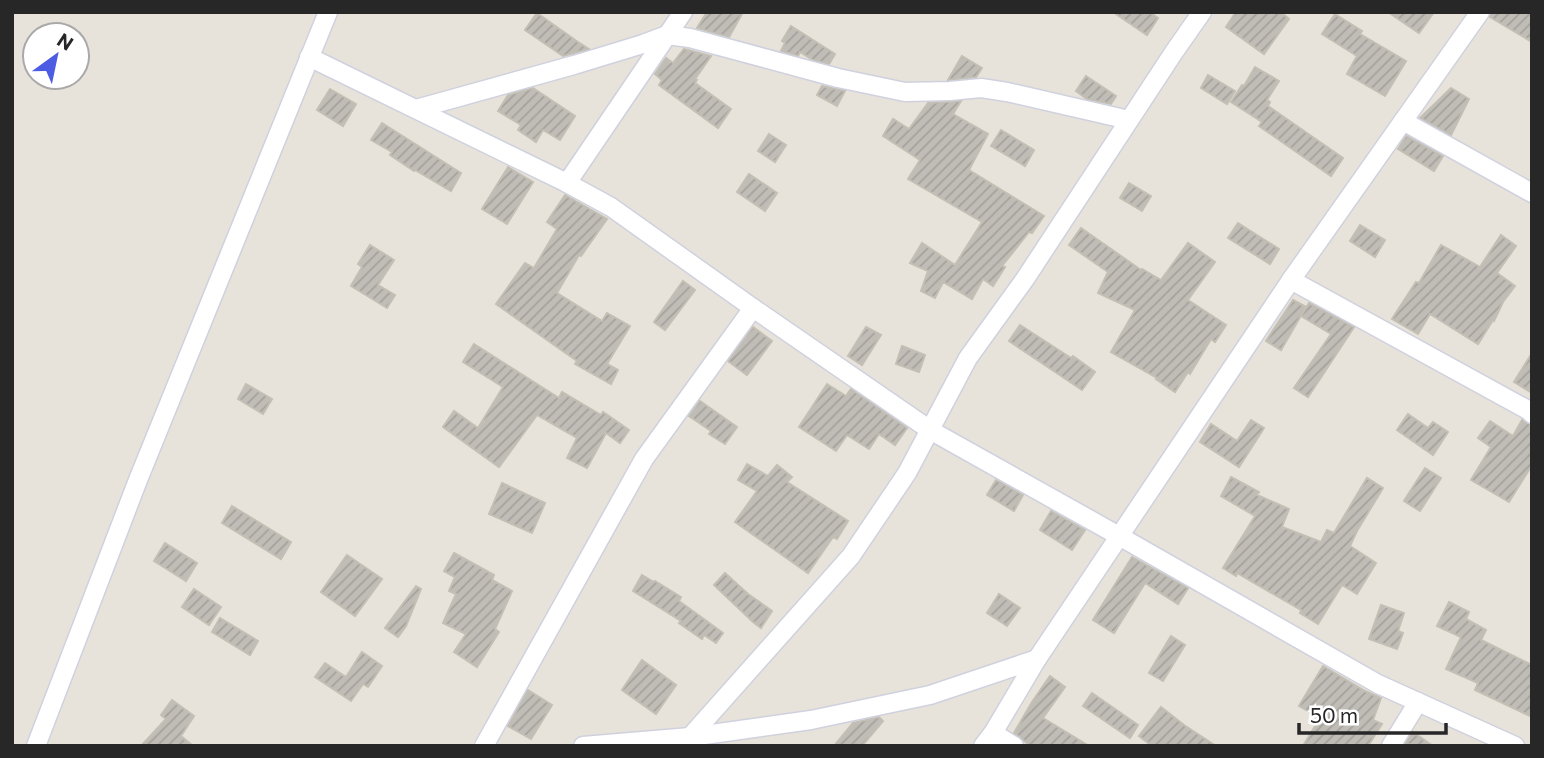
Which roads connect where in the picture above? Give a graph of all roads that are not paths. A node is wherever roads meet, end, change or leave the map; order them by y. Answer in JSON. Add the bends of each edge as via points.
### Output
{"nodes":[{"id":1,"x":328,"y":12,"type":"edge"},
{"id":2,"x":683,"y":12,"type":"edge"},
{"id":3,"x":1202,"y":12,"type":"edge"},
{"id":4,"x":1480,"y":12,"type":"edge"},
{"id":5,"x":667,"y":35,"type":"junction"},
{"id":6,"x":309,"y":57,"type":"junction"},
{"id":7,"x":416,"y":109,"type":"junction"},
{"id":8,"x":1129,"y":120,"type":"junction"},
{"id":9,"x":1403,"y":121,"type":"junction"},
{"id":10,"x":567,"y":183,"type":"junction"},
{"id":11,"x":1532,"y":193,"type":"edge"},
{"id":12,"x":1291,"y":280,"type":"junction"},
{"id":13,"x":753,"y":308,"type":"junction"},
{"id":14,"x":1532,"y":414,"type":"edge"},
{"id":15,"x":930,"y":430,"type":"junction"},
{"id":16,"x":1119,"y":536,"type":"junction"},
{"id":17,"x":1038,"y":659,"type":"junction"},
{"id":18,"x":1418,"y":702,"type":"junction"},
{"id":19,"x":690,"y":737,"type":"junction"},
{"id":20,"x":988,"y":739,"type":"edge"},
{"id":21,"x":36,"y":746,"type":"edge"},
{"id":22,"x":484,"y":746,"type":"edge"},
{"id":23,"x":583,"y":746,"type":"edge"},
{"id":24,"x":1014,"y":746,"type":"edge"},
{"id":25,"x":1391,"y":746,"type":"edge"},
{"id":26,"x":1515,"y":746,"type":"edge"}],
"edges":[{"from":1,"to":6,"type":"street"},
{"from":2,"to":5,"type":"street"},
{"from":3,"to":8,"type":"street"},
{"from":4,"to":9,"type":"street"},
{"from":5,"to":7,"type":"street"},
{"from":5,"to":8,"type":"street","via":[[905,92],[981,88]]},
{"from":5,"to":10,"type":"street"},
{"from":6,"to":7,"type":"street"},
{"from":6,"to":21,"type":"street"},
{"from":7,"to":10,"type":"street"},
{"from":8,"to":15,"type":"street","via":[[968,358]]},
{"from":9,"to":11,"type":"street"},
{"from":9,"to":12,"type":"street"},
{"from":10,"to":13,"type":"street","via":[[611,207]]},
{"from":12,"to":14,"type":"street"},
{"from":12,"to":16,"type":"street"},
{"from":13,"to":15,"type":"street"},
{"from":13,"to":22,"type":"street","via":[[644,459]]},
{"from":15,"to":16,"type":"street"},
{"from":15,"to":19,"type":"street","via":[[851,556]]},
{"from":16,"to":17,"type":"street"},
{"from":16,"to":18,"type":"street","via":[[1378,684]]},
{"from":17,"to":19,"type":"street","via":[[930,695],[811,720]]},
{"from":17,"to":20,"type":"street"},
{"from":18,"to":25,"type":"street"},
{"from":18,"to":26,"type":"street"},
{"from":19,"to":23,"type":"street"},
{"from":20,"to":24,"type":"street"}]}
